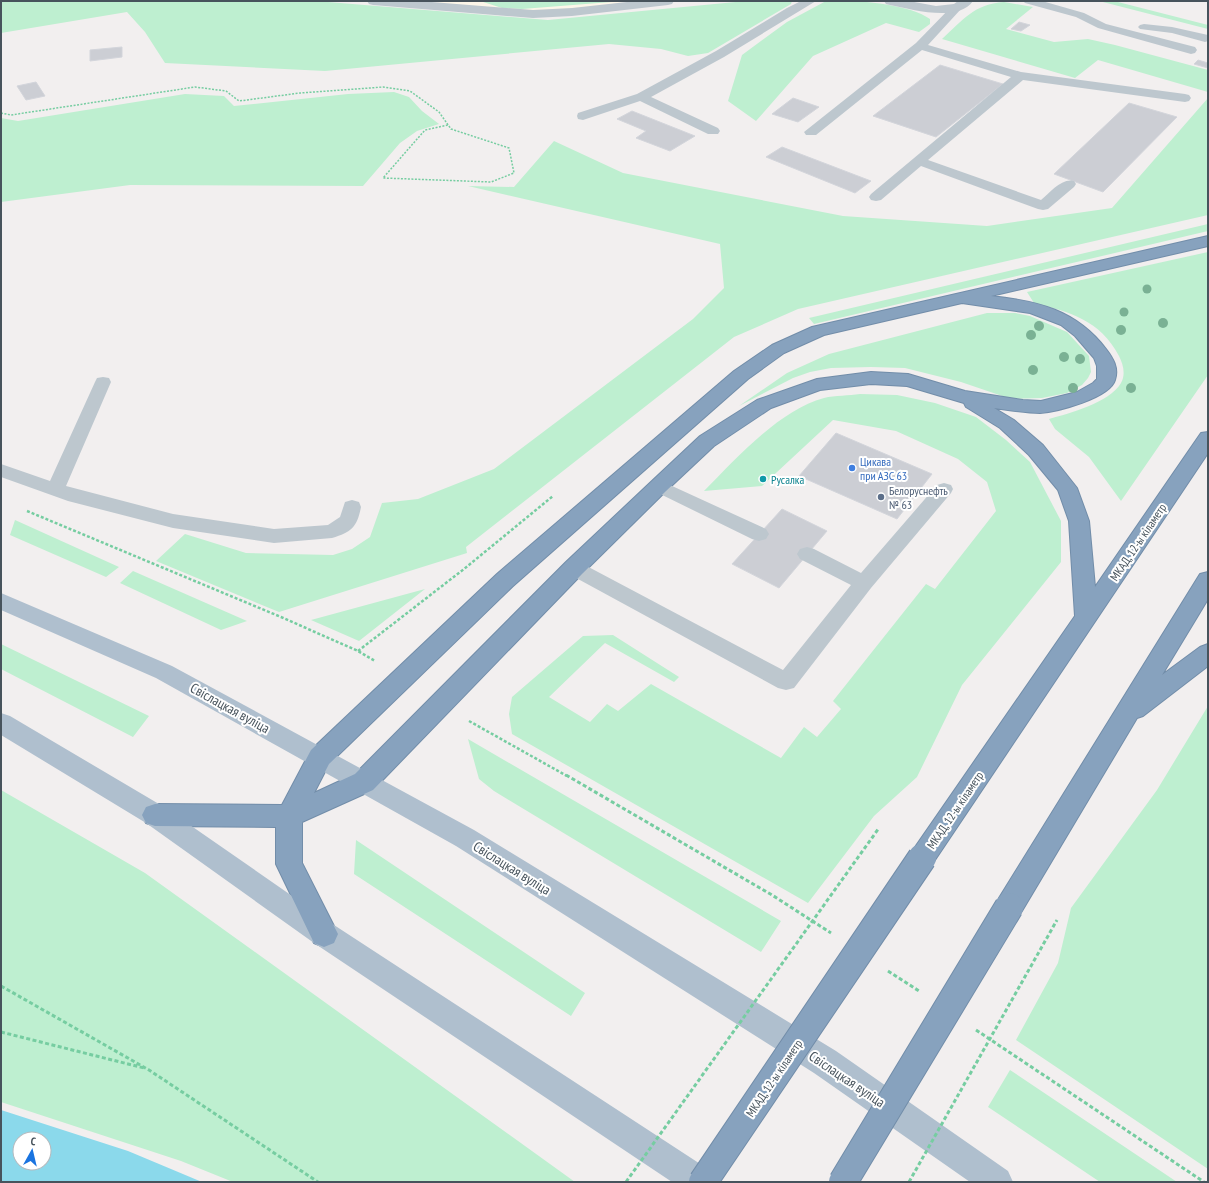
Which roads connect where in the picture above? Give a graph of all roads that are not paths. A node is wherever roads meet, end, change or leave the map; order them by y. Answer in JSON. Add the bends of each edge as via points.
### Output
{"nodes":[{"id":1,"x":373,"y":1,"type":"edge"},
{"id":2,"x":668,"y":1,"type":"edge"},
{"id":3,"x":810,"y":1,"type":"edge"},
{"id":4,"x":890,"y":1,"type":"edge"},
{"id":5,"x":1029,"y":1,"type":"edge"},
{"id":6,"x":440,"y":3,"type":"edge"},
{"id":7,"x":962,"y":4,"type":"edge"},
{"id":8,"x":1080,"y":16,"type":"junction"},
{"id":9,"x":1106,"y":22,"type":"junction"},
{"id":10,"x":1199,"y":44,"type":"junction"},
{"id":11,"x":920,"y":46,"type":"junction"},
{"id":12,"x":1020,"y":76,"type":"junction"},
{"id":13,"x":641,"y":97,"type":"junction"},
{"id":14,"x":1186,"y":98,"type":"dead end"},
{"id":15,"x":583,"y":116,"type":"dead end"},
{"id":16,"x":714,"y":131,"type":"dead end"},
{"id":17,"x":811,"y":132,"type":"dead end"},
{"id":18,"x":919,"y":161,"type":"junction"},
{"id":19,"x":1069,"y":184,"type":"dead end"},
{"id":20,"x":876,"y":197,"type":"dead end"},
{"id":21,"x":1208,"y":241,"type":"edge"},
{"id":22,"x":962,"y":298,"type":"junction"},
{"id":23,"x":103,"y":382,"type":"dead end"},
{"id":24,"x":963,"y":397,"type":"junction"},
{"id":25,"x":1208,"y":438,"type":"edge"},
{"id":26,"x":1,"y":470,"type":"edge"},
{"id":27,"x":659,"y":486,"type":"junction"},
{"id":28,"x":56,"y":489,"type":"junction"},
{"id":29,"x":944,"y":489,"type":"dead end"},
{"id":30,"x":352,"y":507,"type":"dead end"},
{"id":31,"x":760,"y":534,"type":"dead end"},
{"id":32,"x":807,"y":554,"type":"dead end"},
{"id":33,"x":574,"y":568,"type":"junction"},
{"id":34,"x":1208,"y":580,"type":"edge"},
{"id":35,"x":864,"y":583,"type":"junction"},
{"id":36,"x":1,"y":600,"type":"edge"},
{"id":37,"x":1086,"y":618,"type":"junction"},
{"id":38,"x":1208,"y":653,"type":"edge"},
{"id":39,"x":1126,"y":715,"type":"junction"},
{"id":40,"x":1,"y":723,"type":"edge"},
{"id":41,"x":320,"y":757,"type":"junction"},
{"id":42,"x":364,"y":782,"type":"junction"},
{"id":43,"x":155,"y":815,"type":"junction"},
{"id":44,"x":289,"y":816,"type":"junction"},
{"id":45,"x":324,"y":934,"type":"junction"},
{"id":46,"x":700,"y":1182,"type":"edge"},
{"id":47,"x":703,"y":1182,"type":"edge"},
{"id":48,"x":843,"y":1182,"type":"edge"},
{"id":49,"x":997,"y":1182,"type":"edge"}],
"edges":[{"from":1,"to":6,"type":"street"},
{"from":2,"to":6,"type":"street","via":[[533,14]]},
{"from":3,"to":13,"type":"lane"},
{"from":4,"to":7,"type":"street","via":[[936,10]]},
{"from":5,"to":8,"type":"lane"},
{"from":7,"to":11,"type":"lane"},
{"from":8,"to":9,"type":"lane"},
{"from":8,"to":10,"type":"lane","via":[[1102,26]]},
{"from":9,"to":10,"type":"lane"},
{"from":9,"to":10,"type":"lane","via":[[1141,26]]},
{"from":11,"to":12,"type":"lane"},
{"from":11,"to":17,"type":"lane"},
{"from":12,"to":14,"type":"lane"},
{"from":12,"to":18,"type":"lane"},
{"from":13,"to":15,"type":"lane"},
{"from":13,"to":16,"type":"lane"},
{"from":18,"to":19,"type":"lane","via":[[1043,206]]},
{"from":18,"to":20,"type":"lane"},
{"from":21,"to":22,"type":"highway"},
{"from":22,"to":24,"type":"highway","via":[[1048,312],[1075,325],[1090,340],[1106,363],[1106,380],[1100,387],[1083,397],[1041,407]]},
{"from":22,"to":41,"type":"highway","via":[[818,331],[778,349],[747,371],[505,580]]},
{"from":23,"to":28,"type":"lane"},
{"from":24,"to":27,"type":"highway","via":[[908,380],[871,378],[817,385],[764,404],[707,441]]},
{"from":24,"to":37,"type":"highway","via":[[1008,424],[1036,450],[1067,488],[1079,521]]},
{"from":25,"to":37,"type":"highway","name":"МКАД, 12-ы кіламетр"},
{"from":26,"to":28,"type":"lane"},
{"from":27,"to":31,"type":"lane"},
{"from":27,"to":33,"type":"highway"},
{"from":28,"to":30,"type":"lane","via":[[173,521],[274,536],[332,531],[349,521]]},
{"from":29,"to":35,"type":"lane"},
{"from":32,"to":35,"type":"lane"},
{"from":33,"to":35,"type":"lane","via":[[786,682]]},
{"from":33,"to":42,"type":"highway"},
{"from":34,"to":39,"type":"highway"},
{"from":36,"to":41,"type":"main road","name":"Свіслацкая вуліца","via":[[164,672]]},
{"from":37,"to":47,"type":"highway","name":"МКАД, 12-ы кіламетр","bridge":true},
{"from":38,"to":39,"type":"highway"},
{"from":39,"to":48,"type":"highway","bridge":true},
{"from":40,"to":43,"type":"main road"},
{"from":41,"to":42,"type":"main road","name":"Свіслацкая вуліца"},
{"from":41,"to":44,"type":"highway"},
{"from":42,"to":44,"type":"highway"},
{"from":42,"to":49,"type":"main road","name":"Свіслацкая вуліца","via":[[465,838],[825,1062]]},
{"from":43,"to":44,"type":"highway"},
{"from":43,"to":45,"type":"main road"},
{"from":44,"to":45,"type":"highway","via":[[289,864]]},
{"from":45,"to":46,"type":"main road"}]}
